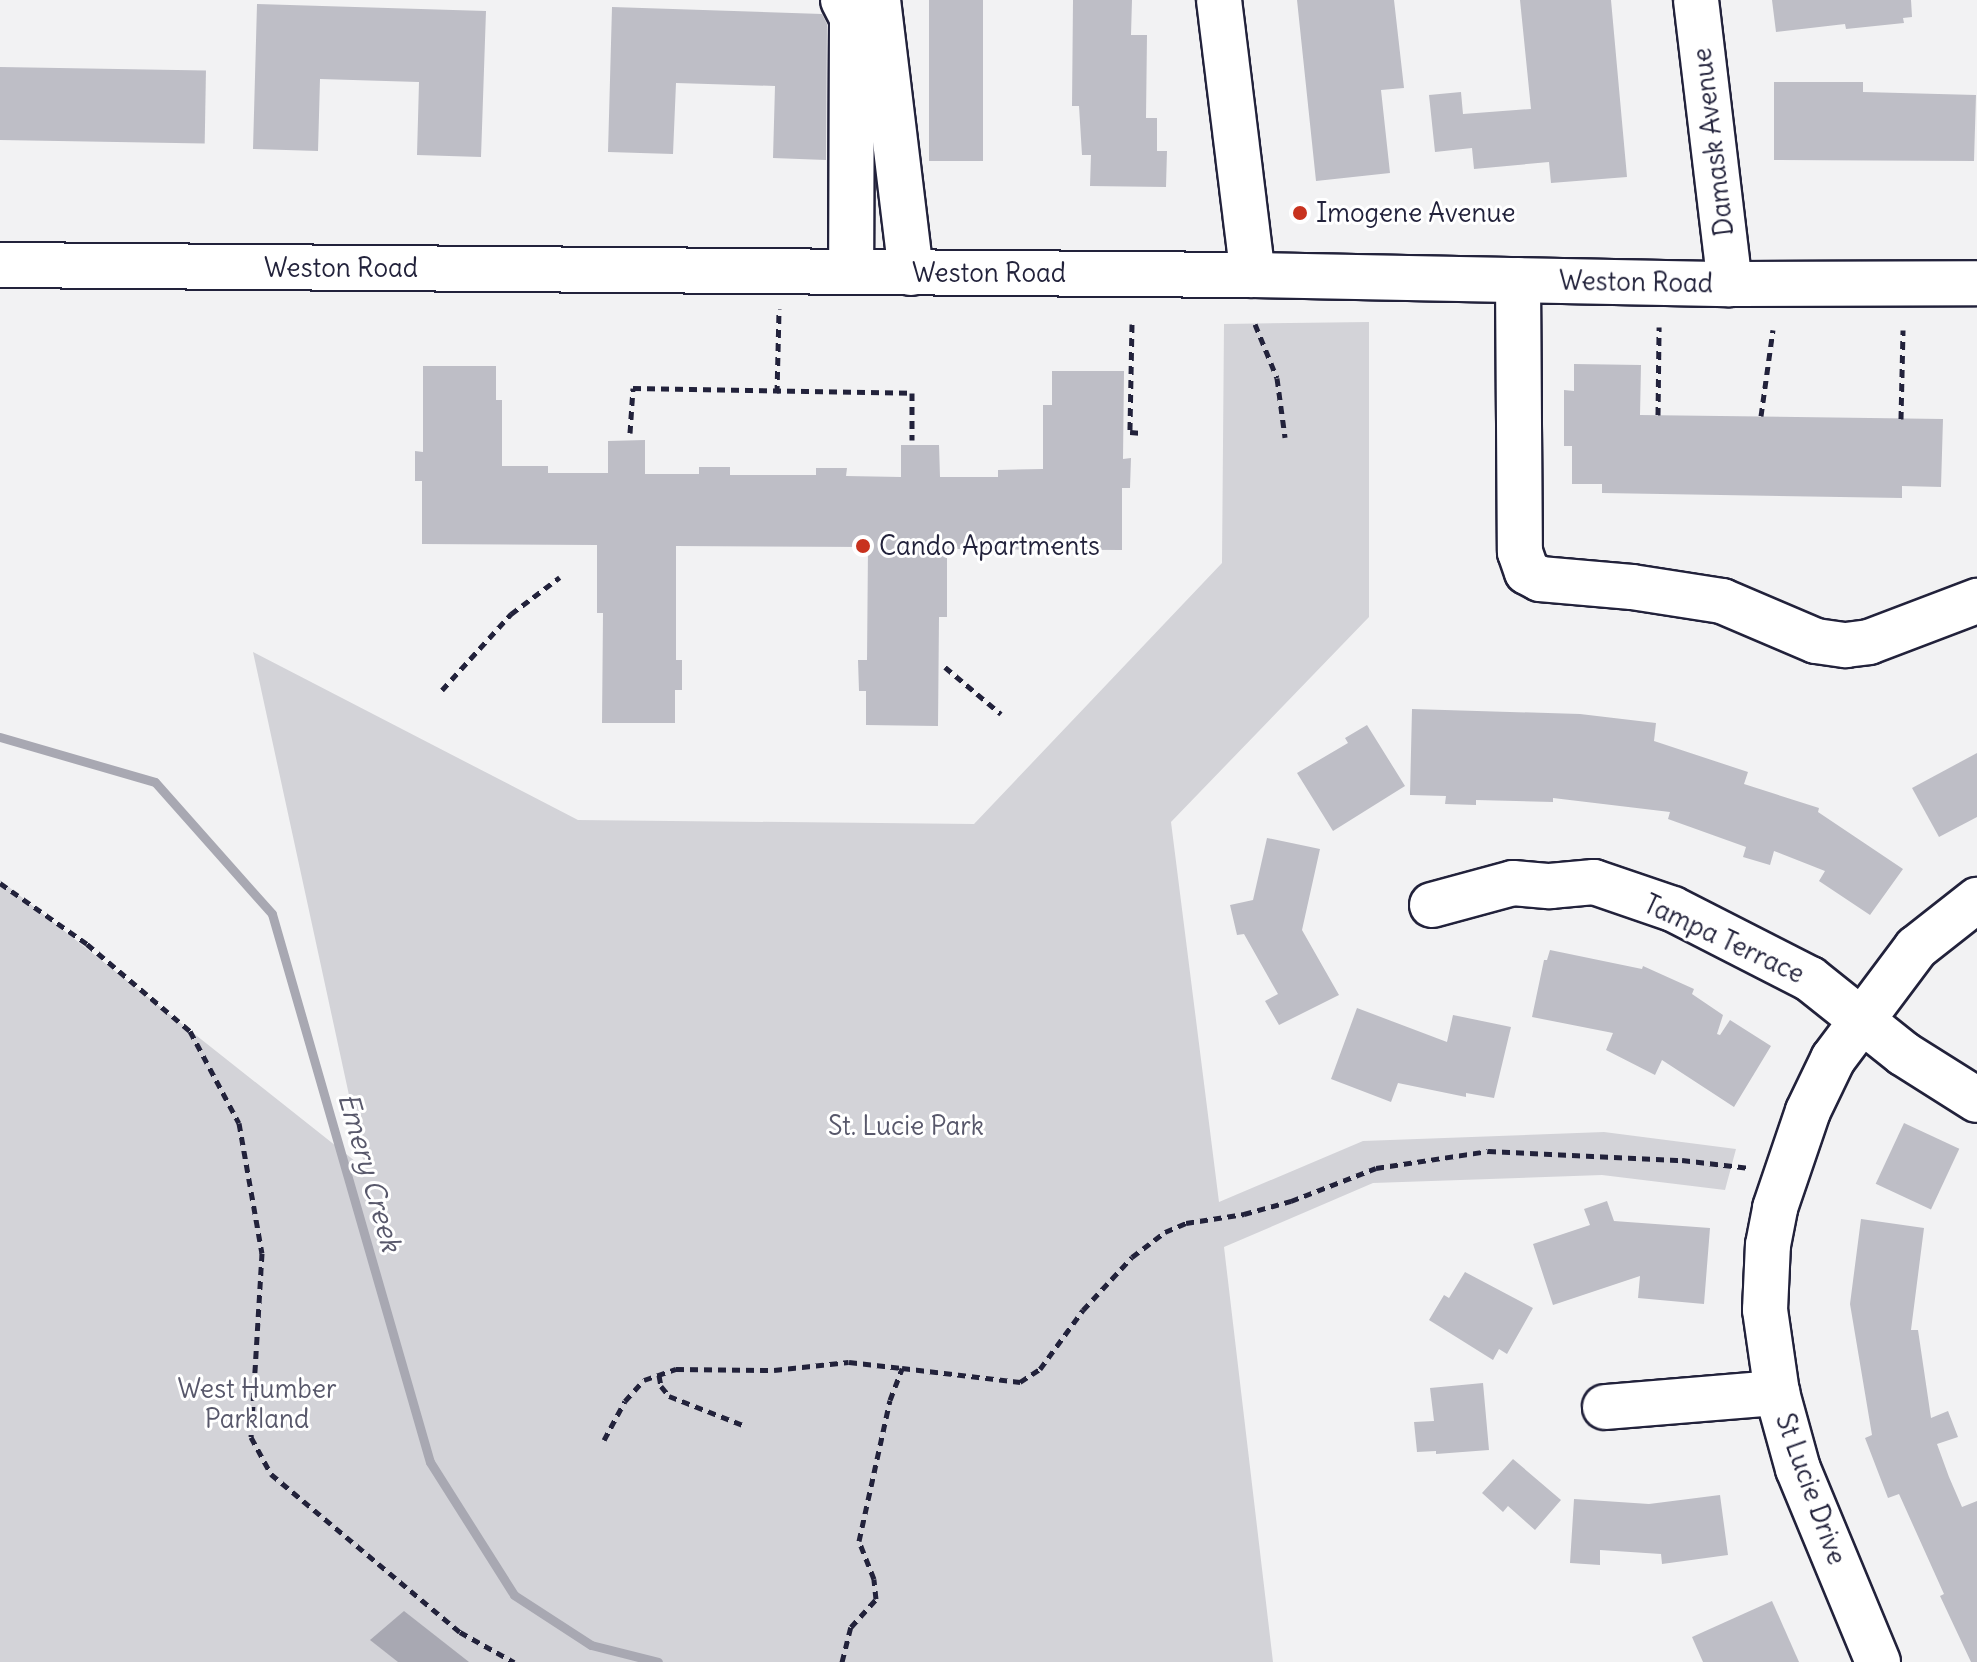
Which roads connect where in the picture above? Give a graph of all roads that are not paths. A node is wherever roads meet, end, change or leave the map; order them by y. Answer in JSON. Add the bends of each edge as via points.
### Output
{"nodes":[{"id":1,"x":843,"y":0,"type":"edge"},
{"id":2,"x":878,"y":0,"type":"edge"},
{"id":3,"x":1219,"y":0,"type":"edge"},
{"id":4,"x":1696,"y":0,"type":"edge"},
{"id":5,"x":0,"y":265,"type":"edge"},
{"id":6,"x":851,"y":272,"type":"junction"},
{"id":7,"x":911,"y":273,"type":"junction"},
{"id":8,"x":1253,"y":275,"type":"junction"},
{"id":9,"x":1518,"y":280,"type":"junction"},
{"id":10,"x":1977,"y":283,"type":"edge"},
{"id":11,"x":1730,"y":284,"type":"junction"},
{"id":12,"x":1977,"y":601,"type":"edge"},
{"id":13,"x":1977,"y":900,"type":"edge"},
{"id":14,"x":1432,"y":905,"type":"dead end"},
{"id":15,"x":1863,"y":1022,"type":"junction"},
{"id":16,"x":1977,"y":1100,"type":"edge"},
{"id":17,"x":1777,"y":1393,"type":"junction"},
{"id":18,"x":1605,"y":1407,"type":"dead end"},
{"id":19,"x":1878,"y":1662,"type":"edge"}],
"edges":[{"from":1,"to":6,"type":"street","via":[[852,18]]},
{"from":2,"to":7,"type":"street"},
{"from":3,"to":8,"type":"street"},
{"from":4,"to":11,"type":"street","name":"Damask Avenue"},
{"from":5,"to":6,"type":"street","name":"Weston Road"},
{"from":6,"to":7,"type":"street","name":"Weston Road"},
{"from":7,"to":8,"type":"street","name":"Weston Road"},
{"from":8,"to":9,"type":"street","name":"Weston Road"},
{"from":9,"to":11,"type":"street","name":"Weston Road"},
{"from":9,"to":12,"type":"street","via":[[1520,552],[1527,572],[1540,579],[1722,601],[1816,641],[1846,645],[1869,642]]},
{"from":10,"to":11,"type":"street","name":"Weston Road"},
{"from":13,"to":15,"type":"street","name":"St Lucie Drive","via":[[1916,948]]},
{"from":14,"to":15,"type":"street","name":"Tampa Terrace","via":[[1513,883],[1594,882],[1673,909],[1810,979]]},
{"from":15,"to":16,"type":"street","name":"Tampa Terrace"},
{"from":15,"to":17,"type":"street","name":"St Lucie Drive","via":[[1818,1084],[1768,1245],[1765,1310]]},
{"from":17,"to":18,"type":"street"},
{"from":17,"to":19,"type":"street","name":"St Lucie Drive","via":[[1798,1469]]}]}
